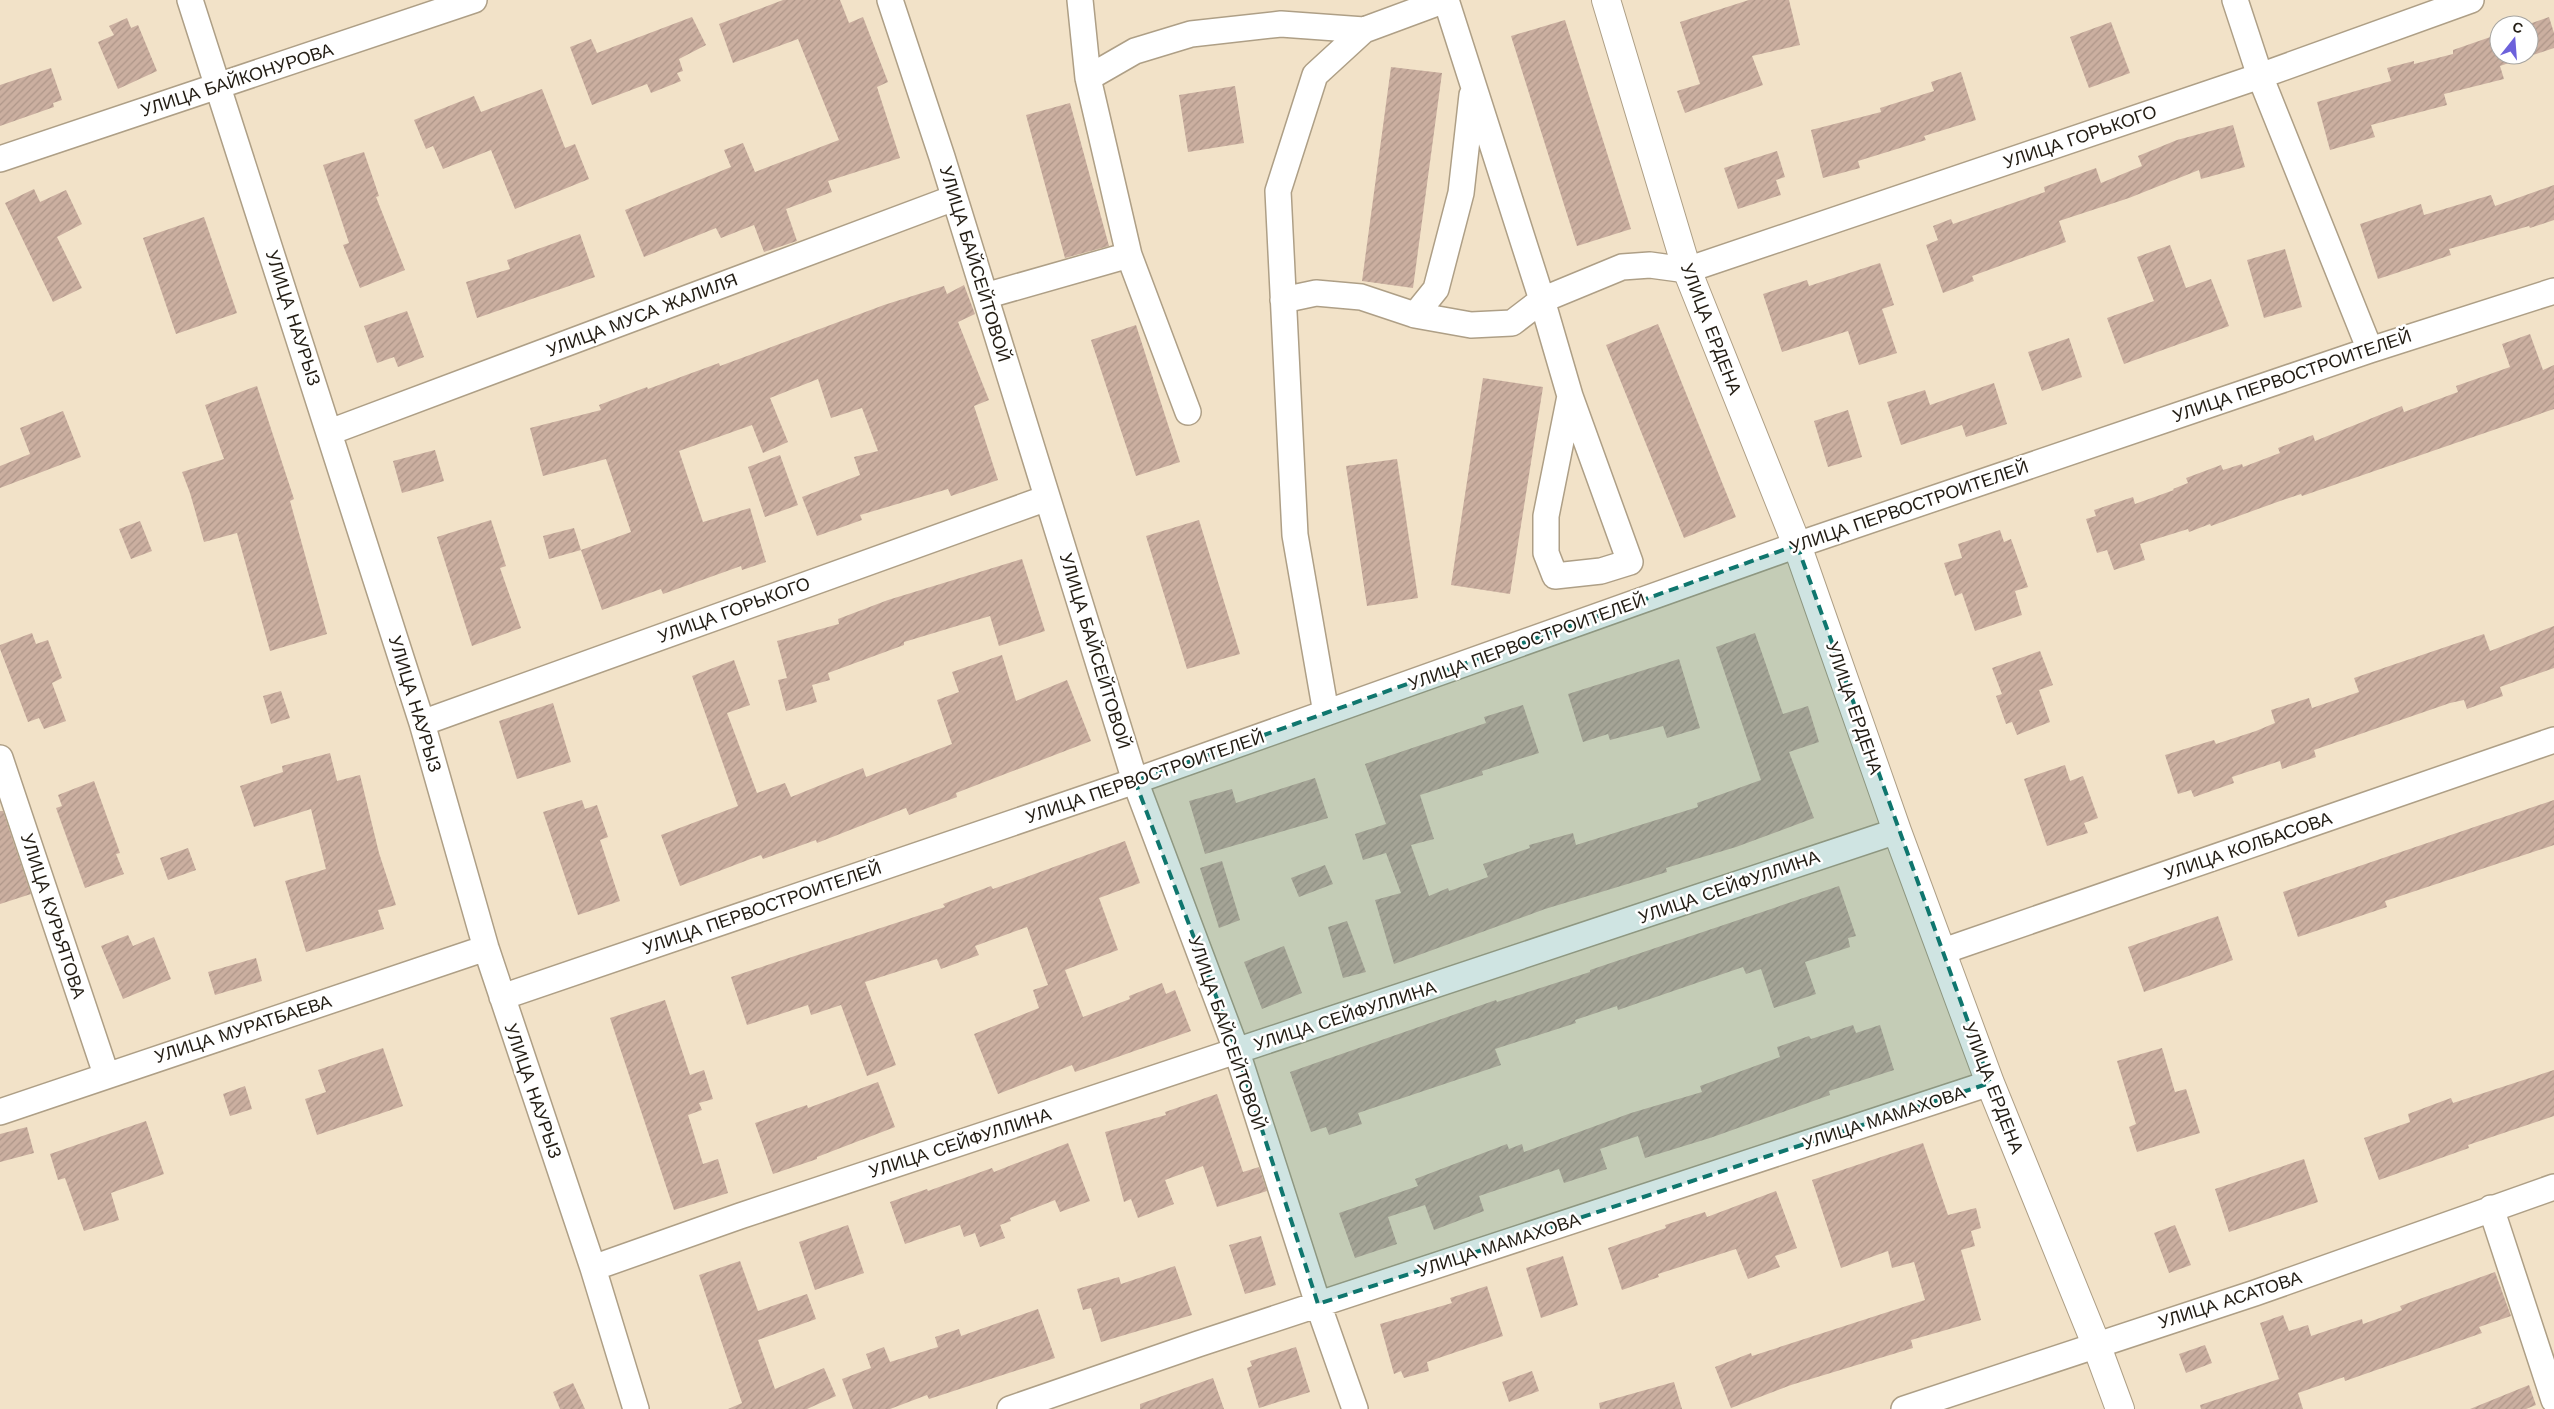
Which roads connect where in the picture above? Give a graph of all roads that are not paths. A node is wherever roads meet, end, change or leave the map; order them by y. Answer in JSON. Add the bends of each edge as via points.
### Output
{"nodes":[{"id":1,"x":190,"y":0,"type":"edge"},
{"id":2,"x":474,"y":0,"type":"edge"},
{"id":3,"x":890,"y":0,"type":"edge"},
{"id":4,"x":1080,"y":0,"type":"edge"},
{"id":5,"x":1445,"y":0,"type":"edge"},
{"id":6,"x":1606,"y":0,"type":"edge"},
{"id":7,"x":2236,"y":0,"type":"edge"},
{"id":8,"x":2471,"y":0,"type":"edge"},
{"id":9,"x":1364,"y":30,"type":"junction"},
{"id":10,"x":2260,"y":76,"type":"junction"},
{"id":11,"x":1088,"y":78,"type":"junction"},
{"id":12,"x":1473,"y":85,"type":"junction"},
{"id":13,"x":218,"y":86,"type":"junction"},
{"id":14,"x":0,"y":159,"type":"edge"},
{"id":15,"x":954,"y":198,"type":"junction"},
{"id":16,"x":1129,"y":255,"type":"junction"},
{"id":17,"x":1687,"y":270,"type":"junction"},
{"id":18,"x":2554,"y":291,"type":"edge"},
{"id":19,"x":985,"y":296,"type":"junction"},
{"id":20,"x":1283,"y":300,"type":"junction"},
{"id":21,"x":1542,"y":300,"type":"junction"},
{"id":22,"x":1415,"y":315,"type":"junction"},
{"id":23,"x":2370,"y":350,"type":"junction"},
{"id":24,"x":1570,"y":396,"type":"junction"},
{"id":25,"x":1188,"y":412,"type":"dead end"},
{"id":26,"x":330,"y":432,"type":"junction"},
{"id":27,"x":1047,"y":498,"type":"junction"},
{"id":28,"x":1797,"y":545,"type":"junction"},
{"id":29,"x":1326,"y":713,"type":"junction"},
{"id":30,"x":422,"y":723,"type":"junction"},
{"id":31,"x":2554,"y":740,"type":"edge"},
{"id":32,"x":0,"y":758,"type":"edge"},
{"id":33,"x":1135,"y":781,"type":"junction"},
{"id":34,"x":1897,"y":831,"type":"junction"},
{"id":35,"x":486,"y":948,"type":"junction"},
{"id":36,"x":1942,"y":954,"type":"junction"},
{"id":37,"x":502,"y":997,"type":"junction"},
{"id":38,"x":1237,"y":1052,"type":"junction"},
{"id":39,"x":106,"y":1074,"type":"junction"},
{"id":40,"x":1990,"y":1083,"type":"junction"},
{"id":41,"x":0,"y":1112,"type":"edge"},
{"id":42,"x":2554,"y":1187,"type":"edge"},
{"id":43,"x":2491,"y":1208,"type":"junction"},
{"id":44,"x":593,"y":1268,"type":"junction"},
{"id":45,"x":1318,"y":1304,"type":"junction"},
{"id":46,"x":2096,"y":1344,"type":"junction"},
{"id":47,"x":2554,"y":1400,"type":"edge"},
{"id":48,"x":636,"y":1409,"type":"edge"},
{"id":49,"x":1010,"y":1409,"type":"edge"},
{"id":50,"x":1355,"y":1409,"type":"edge"},
{"id":51,"x":1904,"y":1409,"type":"edge"},
{"id":52,"x":2120,"y":1409,"type":"edge"}],
"edges":[{"from":1,"to":13,"type":"street","name":"УЛИЦА НАУРЫЗ"},
{"from":2,"to":13,"type":"street","name":"УЛИЦА БАЙКОНУРОВА"},
{"from":3,"to":15,"type":"street","name":"УЛИЦА БАЙСЕЙТОВОЙ"},
{"from":4,"to":11,"type":"street"},
{"from":5,"to":9,"type":"street"},
{"from":5,"to":12,"type":"street"},
{"from":6,"to":17,"type":"street","name":"УЛИЦА ЕРДЕНА"},
{"from":7,"to":10,"type":"street"},
{"from":8,"to":10,"type":"street","name":"УЛИЦА ГОРЬКОГО"},
{"from":9,"to":11,"type":"street","via":[[1280,24],[1191,34],[1135,51]]},
{"from":9,"to":20,"type":"street","via":[[1315,75],[1299,119],[1278,191]]},
{"from":10,"to":17,"type":"street","name":"УЛИЦА ГОРЬКОГО"},
{"from":10,"to":23,"type":"street"},
{"from":11,"to":16,"type":"street"},
{"from":12,"to":21,"type":"street"},
{"from":12,"to":22,"type":"street","via":[[1461,193],[1436,289]]},
{"from":13,"to":14,"type":"street","name":"УЛИЦА БАЙКОНУРОВА"},
{"from":13,"to":26,"type":"street","name":"УЛИЦА НАУРЫЗ"},
{"from":15,"to":19,"type":"street","name":"УЛИЦА БАЙСЕЙТОВОЙ"},
{"from":15,"to":26,"type":"street","name":"УЛИЦА МУСА ЖАЛИЛЯ"},
{"from":16,"to":19,"type":"street"},
{"from":16,"to":25,"type":"street"},
{"from":17,"to":21,"type":"street","via":[[1650,265],[1622,267]]},
{"from":17,"to":28,"type":"street","name":"УЛИЦА ЕРДЕНА"},
{"from":18,"to":23,"type":"street","name":"УЛИЦА ПЕРВОСТРОИТЕЛЕЙ"},
{"from":19,"to":27,"type":"street","name":"УЛИЦА БАЙСЕЙТОВОЙ"},
{"from":20,"to":22,"type":"street","via":[[1316,293],[1361,297]]},
{"from":20,"to":29,"type":"street","via":[[1296,534]]},
{"from":21,"to":22,"type":"street","via":[[1512,323],[1471,325]]},
{"from":21,"to":24,"type":"street"},
{"from":23,"to":28,"type":"street","name":"УЛИЦА ПЕРВОСТРОИТЕЛЕЙ"},
{"from":24,"to":24,"type":"street","via":[[1630,562],[1601,572],[1555,576],[1546,553],[1546,516]]},
{"from":26,"to":30,"type":"street","name":"УЛИЦА НАУРЫЗ"},
{"from":27,"to":30,"type":"street","name":"УЛИЦА ГОРЬКОГО"},
{"from":27,"to":33,"type":"street","name":"УЛИЦА БАЙСЕЙТОВОЙ"},
{"from":28,"to":29,"type":"street","name":"УЛИЦА ПЕРВОСТРОИТЕЛЕЙ"},
{"from":28,"to":34,"type":"street","name":"УЛИЦА ЕРДЕНА"},
{"from":29,"to":33,"type":"street","name":"УЛИЦА ПЕРВОСТРОИТЕЛЕЙ"},
{"from":30,"to":35,"type":"street","name":"УЛИЦА НАУРЫЗ"},
{"from":31,"to":36,"type":"street","name":"УЛИЦА КОЛБАСОВА"},
{"from":32,"to":39,"type":"street","name":"УЛИЦА КУРЬЯТОВА"},
{"from":33,"to":37,"type":"street","name":"УЛИЦА ПЕРВОСТРОИТЕЛЕЙ"},
{"from":33,"to":38,"type":"street","name":"УЛИЦА БАЙСЕЙТОВОЙ"},
{"from":34,"to":36,"type":"street","name":"УЛИЦА ЕРДЕНА"},
{"from":34,"to":38,"type":"street","name":"УЛИЦА СЕЙФУЛЛИНА"},
{"from":35,"to":37,"type":"street","name":"УЛИЦА НАУРЫЗ"},
{"from":35,"to":39,"type":"street","name":"УЛИЦА МУРАТБАЕВА"},
{"from":36,"to":40,"type":"street","name":"УЛИЦА ЕРДЕНА"},
{"from":37,"to":44,"type":"street","name":"УЛИЦА НАУРЫЗ"},
{"from":38,"to":44,"type":"street","name":"УЛИЦА СЕЙФУЛЛИНА","via":[[740,1216]]},
{"from":38,"to":45,"type":"street","name":"УЛИЦА БАЙСЕЙТОВОЙ"},
{"from":39,"to":41,"type":"street","name":"УЛИЦА МУРАТБАЕВА"},
{"from":40,"to":45,"type":"street","name":"УЛИЦА МАМАХОВА"},
{"from":40,"to":46,"type":"street","name":"УЛИЦА ЕРДЕНА"},
{"from":42,"to":43,"type":"street","name":"УЛИЦА АСАТОВА"},
{"from":43,"to":46,"type":"street","name":"УЛИЦА АСАТОВА","via":[[2255,1293]]},
{"from":43,"to":47,"type":"street"},
{"from":44,"to":48,"type":"street","name":"УЛИЦА НАУРЫЗ"},
{"from":45,"to":49,"type":"street","name":"УЛИЦА МАМАХОВА"},
{"from":45,"to":50,"type":"street","name":"УЛИЦА БАЙСЕЙТОВОЙ"},
{"from":46,"to":51,"type":"street","name":"УЛИЦА АСАТОВА"},
{"from":46,"to":52,"type":"street","name":"УЛИЦА ЕРДЕНА"}]}
